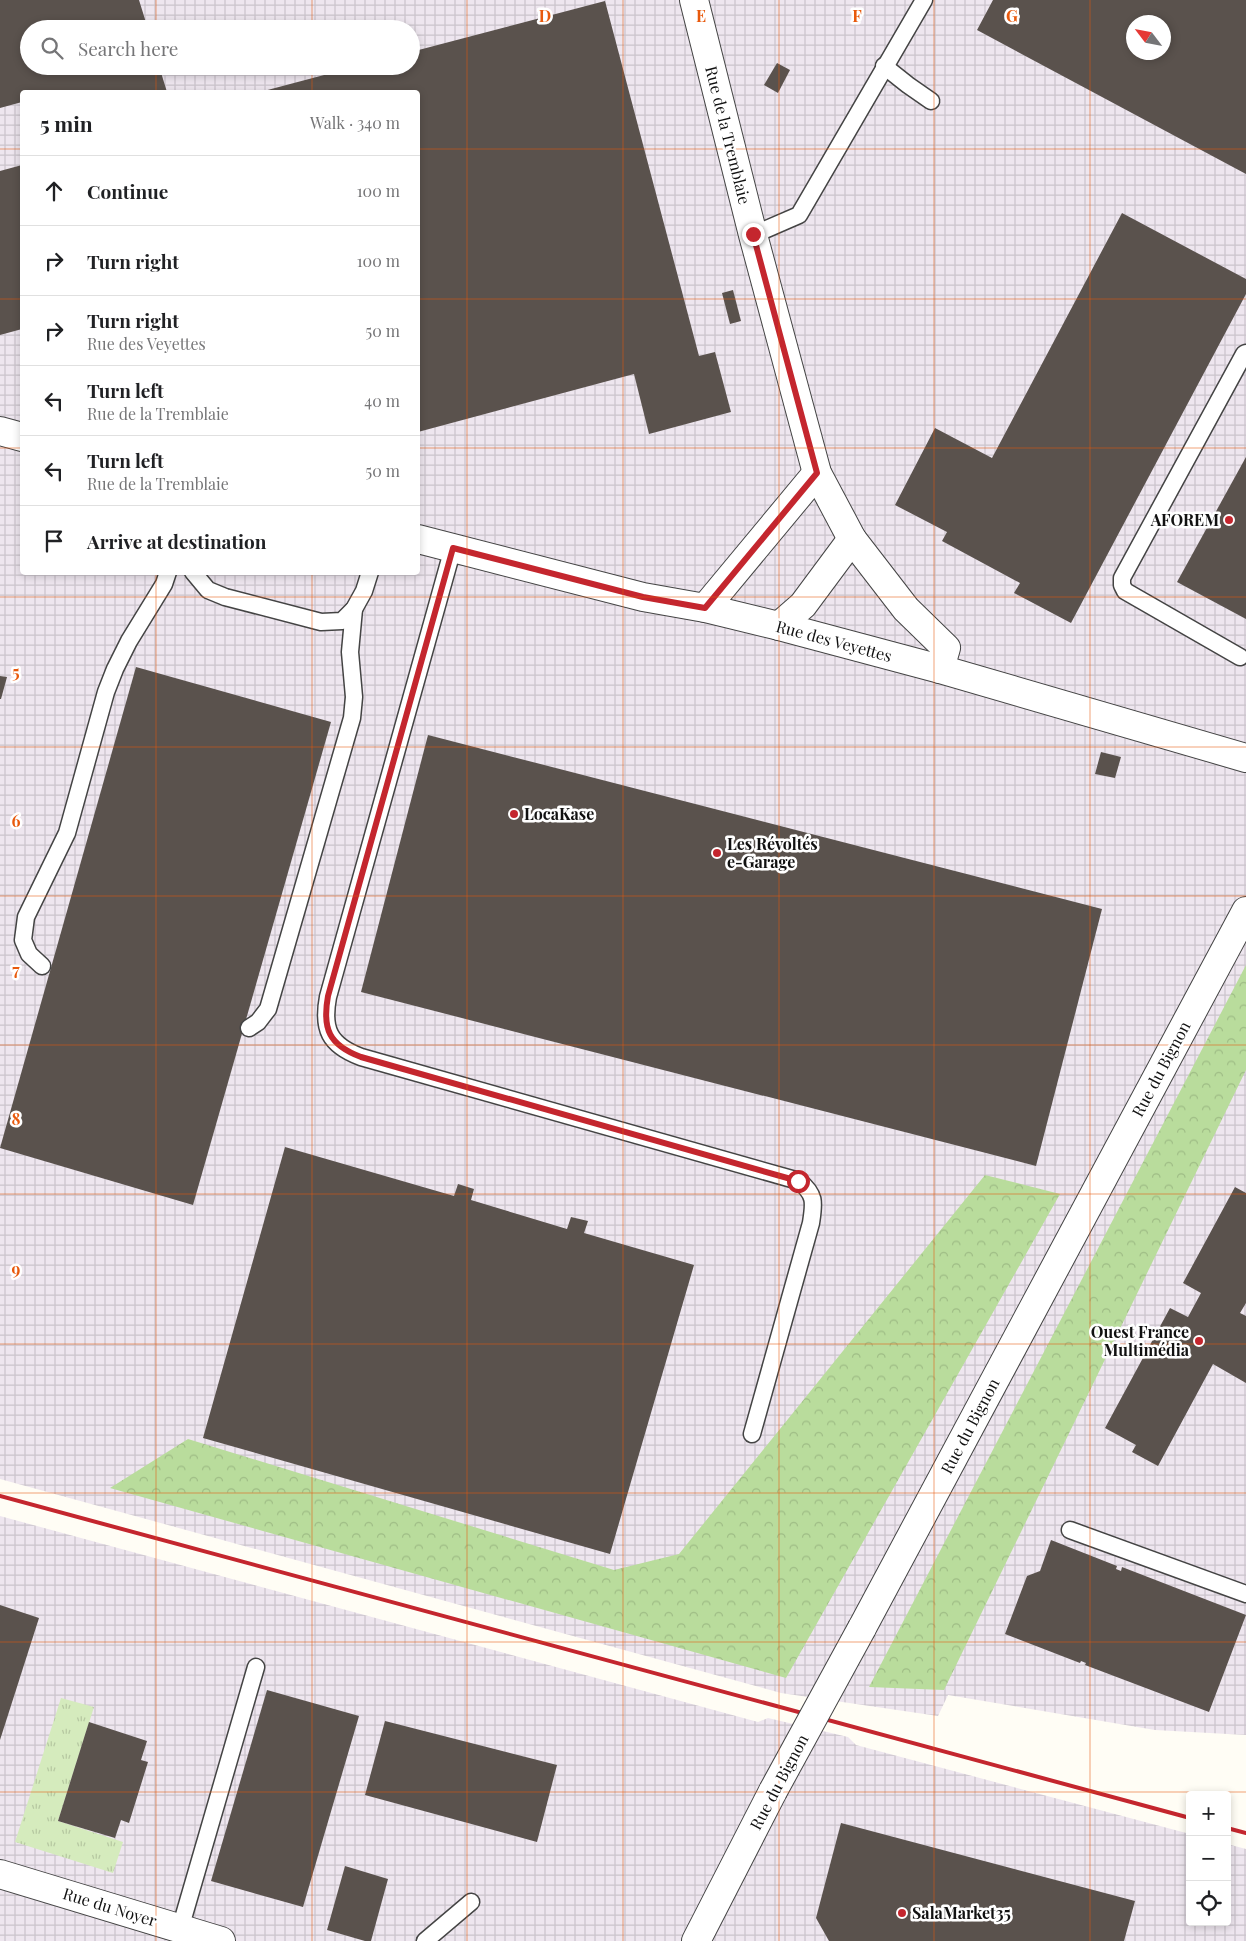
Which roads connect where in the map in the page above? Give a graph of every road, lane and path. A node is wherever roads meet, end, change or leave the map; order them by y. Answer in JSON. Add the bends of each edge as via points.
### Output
{"nodes":[{"id":1,"x":694,"y":0,"type":"edge"},
{"id":2,"x":924,"y":0,"type":"edge"},
{"id":3,"x":884,"y":66,"type":"junction"},
{"id":4,"x":931,"y":101,"type":"dead end"},
{"id":5,"x":753,"y":234,"type":"junction"},
{"id":6,"x":1246,"y":353,"type":"edge"},
{"id":7,"x":0,"y":431,"type":"edge"},
{"id":8,"x":20,"y":436,"type":"edge"},
{"id":9,"x":817,"y":473,"type":"junction"},
{"id":10,"x":852,"y":539,"type":"junction"},
{"id":11,"x":420,"y":540,"type":"edge"},
{"id":12,"x":453,"y":548,"type":"junction"},
{"id":13,"x":167,"y":575,"type":"edge"},
{"id":14,"x":196,"y":575,"type":"edge"},
{"id":15,"x":369,"y":575,"type":"edge"},
{"id":16,"x":705,"y":608,"type":"junction"},
{"id":17,"x":354,"y":609,"type":"junction"},
{"id":18,"x":779,"y":626,"type":"junction"},
{"id":19,"x":1240,"y":657,"type":"dead end"},
{"id":20,"x":940,"y":669,"type":"junction"},
{"id":21,"x":1246,"y":758,"type":"edge"},
{"id":22,"x":1246,"y":911,"type":"edge"},
{"id":23,"x":42,"y":966,"type":"dead end"},
{"id":24,"x":248,"y":1028,"type":"dead end"},
{"id":25,"x":752,"y":1434,"type":"dead end"},
{"id":26,"x":1070,"y":1530,"type":"dead end"},
{"id":27,"x":1246,"y":1594,"type":"edge"},
{"id":28,"x":256,"y":1667,"type":"dead end"},
{"id":29,"x":0,"y":1874,"type":"edge"},
{"id":30,"x":471,"y":1902,"type":"dead end"},
{"id":31,"x":180,"y":1929,"type":"junction"},
{"id":32,"x":220,"y":1941,"type":"edge"},
{"id":33,"x":424,"y":1941,"type":"edge"},
{"id":34,"x":696,"y":1941,"type":"edge"}],
"edges":[{"from":1,"to":5,"type":"street","name":"Rue de la Tremblaie"},
{"from":2,"to":3,"type":"lane"},
{"from":3,"to":4,"type":"lane"},
{"from":3,"to":5,"type":"lane","via":[[800,215]]},
{"from":5,"to":9,"type":"street","name":"Rue de la Tremblaie"},
{"from":6,"to":19,"type":"lane","via":[[1122,578],[1125,591]]},
{"from":7,"to":8,"type":"street"},
{"from":9,"to":10,"type":"street","name":"Rue de la Tremblaie"},
{"from":9,"to":16,"type":"street"},
{"from":10,"to":18,"type":"street","via":[[803,605]]},
{"from":10,"to":20,"type":"street","name":"Rue de la Tremblaie","via":[[906,609],[946,648]]},
{"from":11,"to":12,"type":"street","name":"Rue des Veyettes"},
{"from":12,"to":16,"type":"street","name":"Rue des Veyettes","via":[[643,597]]},
{"from":12,"to":25,"type":"lane","via":[[328,996],[326,1023],[330,1036],[337,1046],[361,1057],[798,1181],[808,1188],[814,1202],[811,1223]]},
{"from":13,"to":23,"type":"lane","via":[[115,669],[67,833],[26,917],[23,940],[29,954]]},
{"from":14,"to":17,"type":"lane","via":[[208,590],[225,597],[321,622],[342,621]]},
{"from":15,"to":17,"type":"lane"},
{"from":16,"to":18,"type":"street","name":"Rue des Veyettes"},
{"from":17,"to":24,"type":"lane","via":[[350,652],[354,698],[352,718],[268,1009],[258,1022]]},
{"from":18,"to":20,"type":"street","name":"Rue des Veyettes"},
{"from":20,"to":21,"type":"street","name":"Rue des Veyettes"},
{"from":22,"to":34,"type":"street","name":"Rue du Bignon","bridge":true,"via":[[773,1791]]},
{"from":26,"to":27,"type":"lane"},
{"from":28,"to":31,"type":"lane"},
{"from":29,"to":31,"type":"street","name":"Rue du Noyer"},
{"from":30,"to":33,"type":"lane"},
{"from":31,"to":32,"type":"street","name":"Rue du Noyer"}]}
